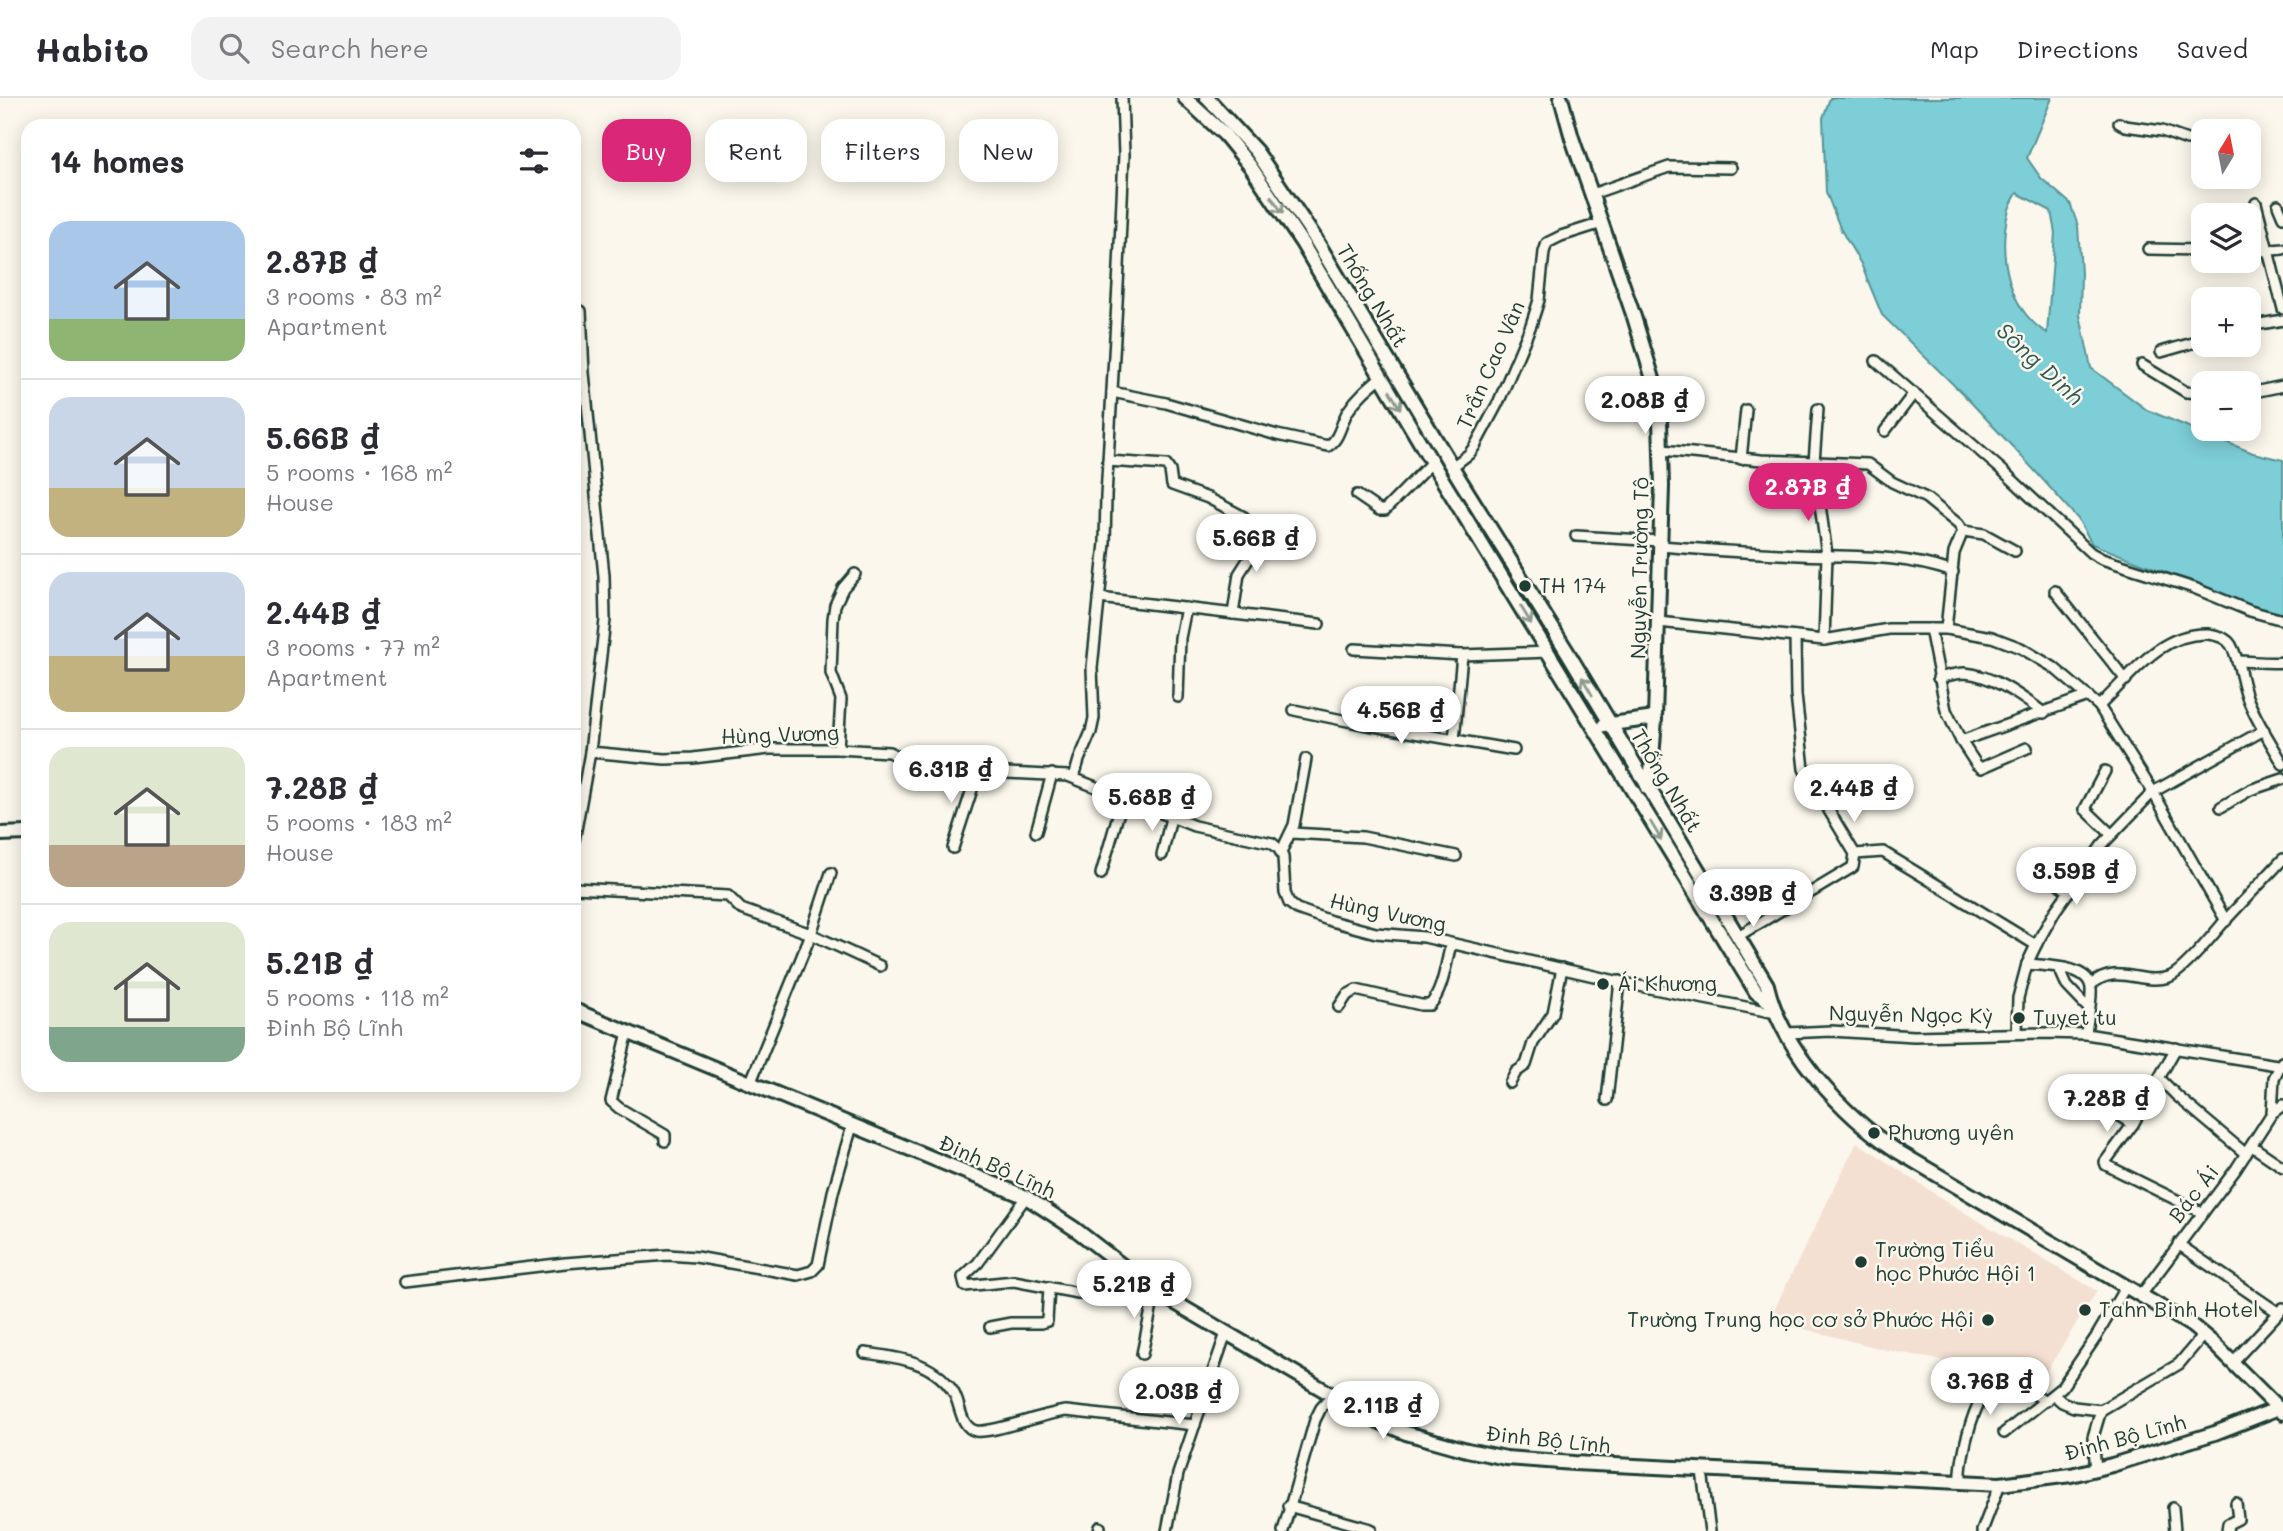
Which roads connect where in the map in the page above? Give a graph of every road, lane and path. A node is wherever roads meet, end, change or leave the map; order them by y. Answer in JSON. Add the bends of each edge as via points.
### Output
{"nodes":[{"id":1,"x":1122,"y":98,"type":"edge"},
{"id":2,"x":1185,"y":98,"type":"edge"},
{"id":3,"x":1561,"y":98,"type":"edge"},
{"id":4,"x":1213,"y":100,"type":"edge"},
{"id":5,"x":2119,"y":123,"type":"dead end"},
{"id":6,"x":2187,"y":140,"type":"dead end"},
{"id":7,"x":1731,"y":168,"type":"dead end"},
{"id":8,"x":1592,"y":194,"type":"junction"},
{"id":9,"x":2278,"y":205,"type":"dead end"},
{"id":10,"x":2283,"y":217,"type":"edge"},
{"id":11,"x":1602,"y":223,"type":"junction"},
{"id":12,"x":2261,"y":225,"type":"edge"},
{"id":13,"x":2148,"y":249,"type":"dead end"},
{"id":14,"x":2283,"y":249,"type":"edge"},
{"id":15,"x":2191,"y":250,"type":"edge"},
{"id":16,"x":2261,"y":252,"type":"edge"},
{"id":17,"x":2267,"y":252,"type":"junction"},
{"id":18,"x":2283,"y":309,"type":"edge"},
{"id":19,"x":581,"y":311,"type":"dead end"},
{"id":20,"x":2283,"y":320,"type":"edge"},
{"id":21,"x":2261,"y":324,"type":"edge"},
{"id":22,"x":2191,"y":343,"type":"edge"},
{"id":23,"x":2161,"y":352,"type":"dead end"},
{"id":24,"x":1876,"y":361,"type":"dead end"},
{"id":25,"x":2142,"y":365,"type":"dead end"},
{"id":26,"x":1381,"y":377,"type":"junction"},
{"id":27,"x":2283,"y":386,"type":"edge"},
{"id":28,"x":2261,"y":391,"type":"edge"},
{"id":29,"x":1112,"y":392,"type":"junction"},
{"id":30,"x":2191,"y":392,"type":"edge"},
{"id":31,"x":1914,"y":393,"type":"junction"},
{"id":32,"x":1818,"y":409,"type":"dead end"},
{"id":33,"x":1746,"y":410,"type":"dead end"},
{"id":34,"x":1885,"y":430,"type":"dead end"},
{"id":35,"x":1662,"y":450,"type":"junction"},
{"id":36,"x":1741,"y":459,"type":"junction"},
{"id":37,"x":1108,"y":461,"type":"junction"},
{"id":38,"x":1432,"y":462,"type":"junction"},
{"id":39,"x":1814,"y":463,"type":"junction"},
{"id":40,"x":1452,"y":467,"type":"junction"},
{"id":41,"x":1357,"y":495,"type":"dead end"},
{"id":42,"x":1470,"y":495,"type":"junction"},
{"id":43,"x":1457,"y":503,"type":"junction"},
{"id":44,"x":1244,"y":517,"type":"dead end"},
{"id":45,"x":1267,"y":530,"type":"dead end"},
{"id":46,"x":1963,"y":531,"type":"junction"},
{"id":47,"x":1576,"y":536,"type":"dead end"},
{"id":48,"x":1660,"y":544,"type":"junction"},
{"id":49,"x":2015,"y":551,"type":"dead end"},
{"id":50,"x":1827,"y":555,"type":"junction"},
{"id":51,"x":1953,"y":572,"type":"junction"},
{"id":52,"x":855,"y":573,"type":"dead end"},
{"id":53,"x":2055,"y":591,"type":"dead end"},
{"id":54,"x":1099,"y":598,"type":"junction"},
{"id":55,"x":1186,"y":608,"type":"junction"},
{"id":56,"x":1233,"y":614,"type":"junction"},
{"id":57,"x":2283,"y":620,"type":"edge"},
{"id":58,"x":1659,"y":622,"type":"junction"},
{"id":59,"x":1319,"y":624,"type":"dead end"},
{"id":60,"x":1930,"y":629,"type":"junction"},
{"id":61,"x":1946,"y":629,"type":"junction"},
{"id":62,"x":1795,"y":637,"type":"junction"},
{"id":63,"x":1824,"y":640,"type":"junction"},
{"id":64,"x":1354,"y":649,"type":"dead end"},
{"id":65,"x":1549,"y":652,"type":"junction"},
{"id":66,"x":1462,"y":655,"type":"junction"},
{"id":67,"x":2237,"y":661,"type":"junction"},
{"id":68,"x":2283,"y":662,"type":"edge"},
{"id":69,"x":1938,"y":678,"type":"junction"},
{"id":70,"x":2126,"y":680,"type":"junction"},
{"id":71,"x":2088,"y":696,"type":"junction"},
{"id":72,"x":1178,"y":697,"type":"dead end"},
{"id":73,"x":2099,"y":706,"type":"junction"},
{"id":74,"x":1294,"y":710,"type":"dead end"},
{"id":75,"x":2044,"y":713,"type":"junction"},
{"id":76,"x":1656,"y":718,"type":"junction"},
{"id":77,"x":1610,"y":724,"type":"junction"},
{"id":78,"x":1595,"y":728,"type":"junction"},
{"id":79,"x":2264,"y":730,"type":"junction"},
{"id":80,"x":1454,"y":740,"type":"junction"},
{"id":81,"x":1961,"y":741,"type":"junction"},
{"id":82,"x":2027,"y":748,"type":"dead end"},
{"id":83,"x":838,"y":749,"type":"junction"},
{"id":84,"x":1514,"y":750,"type":"dead end"},
{"id":85,"x":590,"y":752,"type":"junction"},
{"id":86,"x":1306,"y":759,"type":"dead end"},
{"id":87,"x":2283,"y":764,"type":"edge"},
{"id":88,"x":978,"y":771,"type":"junction"},
{"id":89,"x":2105,"y":771,"type":"dead end"},
{"id":90,"x":1052,"y":774,"type":"junction"},
{"id":91,"x":1074,"y":777,"type":"junction"},
{"id":92,"x":2283,"y":779,"type":"edge"},
{"id":93,"x":1648,"y":787,"type":"junction"},
{"id":94,"x":2152,"y":792,"type":"junction"},
{"id":95,"x":1635,"y":795,"type":"junction"},
{"id":96,"x":1123,"y":797,"type":"junction"},
{"id":97,"x":581,"y":802,"type":"edge"},
{"id":98,"x":2221,"y":807,"type":"dead end"},
{"id":99,"x":1171,"y":818,"type":"junction"},
{"id":100,"x":1035,"y":832,"type":"dead end"},
{"id":101,"x":21,"y":833,"type":"edge"},
{"id":102,"x":1291,"y":833,"type":"junction"},
{"id":103,"x":0,"y":834,"type":"edge"},
{"id":104,"x":2112,"y":834,"type":"junction"},
{"id":105,"x":953,"y":848,"type":"dead end"},
{"id":106,"x":1281,"y":852,"type":"junction"},
{"id":107,"x":1162,"y":855,"type":"dead end"},
{"id":108,"x":1855,"y":855,"type":"junction"},
{"id":109,"x":1456,"y":856,"type":"dead end"},
{"id":110,"x":2283,"y":859,"type":"edge"},
{"id":111,"x":2033,"y":863,"type":"dead end"},
{"id":112,"x":831,"y":873,"type":"dead end"},
{"id":113,"x":1101,"y":874,"type":"dead end"},
{"id":114,"x":581,"y":888,"type":"edge"},
{"id":115,"x":2069,"y":892,"type":"junction"},
{"id":116,"x":2225,"y":921,"type":"junction"},
{"id":117,"x":811,"y":934,"type":"junction"},
{"id":118,"x":1738,"y":936,"type":"junction"},
{"id":119,"x":1451,"y":944,"type":"junction"},
{"id":120,"x":2036,"y":945,"type":"junction"},
{"id":121,"x":2027,"y":964,"type":"junction"},
{"id":122,"x":880,"y":967,"type":"dead end"},
{"id":123,"x":1562,"y":968,"type":"junction"},
{"id":124,"x":2059,"y":968,"type":"junction"},
{"id":125,"x":1620,"y":981,"type":"junction"},
{"id":126,"x":2091,"y":985,"type":"junction"},
{"id":127,"x":1339,"y":1007,"type":"dead end"},
{"id":128,"x":1774,"y":1008,"type":"junction"},
{"id":129,"x":2089,"y":1009,"type":"junction"},
{"id":130,"x":581,"y":1013,"type":"edge"},
{"id":131,"x":628,"y":1032,"type":"junction"},
{"id":132,"x":1787,"y":1033,"type":"junction"},
{"id":133,"x":2017,"y":1033,"type":"junction"},
{"id":134,"x":2086,"y":1034,"type":"junction"},
{"id":135,"x":2176,"y":1048,"type":"junction"},
{"id":136,"x":2282,"y":1064,"type":"edge"},
{"id":137,"x":2160,"y":1079,"type":"junction"},
{"id":138,"x":1510,"y":1083,"type":"dead end"},
{"id":139,"x":750,"y":1084,"type":"junction"},
{"id":140,"x":2075,"y":1088,"type":"dead end"},
{"id":141,"x":1607,"y":1100,"type":"dead end"},
{"id":142,"x":2283,"y":1105,"type":"edge"},
{"id":143,"x":2272,"y":1113,"type":"junction"},
{"id":144,"x":2133,"y":1124,"type":"junction"},
{"id":145,"x":852,"y":1126,"type":"junction"},
{"id":146,"x":665,"y":1141,"type":"dead end"},
{"id":147,"x":2249,"y":1150,"type":"junction"},
{"id":148,"x":2283,"y":1167,"type":"edge"},
{"id":149,"x":1026,"y":1197,"type":"junction"},
{"id":150,"x":2203,"y":1213,"type":"junction"},
{"id":151,"x":2178,"y":1244,"type":"junction"},
{"id":152,"x":1135,"y":1276,"type":"junction"},
{"id":153,"x":405,"y":1282,"type":"dead end"},
{"id":154,"x":2126,"y":1286,"type":"junction"},
{"id":155,"x":1049,"y":1287,"type":"junction"},
{"id":156,"x":1155,"y":1291,"type":"junction"},
{"id":157,"x":2141,"y":1295,"type":"junction"},
{"id":158,"x":2281,"y":1310,"type":"edge"},
{"id":159,"x":989,"y":1327,"type":"dead end"},
{"id":160,"x":1226,"y":1333,"type":"junction"},
{"id":161,"x":2204,"y":1334,"type":"junction"},
{"id":162,"x":865,"y":1353,"type":"dead end"},
{"id":163,"x":1142,"y":1354,"type":"dead end"},
{"id":164,"x":2232,"y":1363,"type":"junction"},
{"id":165,"x":1332,"y":1396,"type":"junction"},
{"id":166,"x":2050,"y":1398,"type":"junction"},
{"id":167,"x":2101,"y":1410,"type":"junction"},
{"id":168,"x":2281,"y":1411,"type":"edge"},
{"id":169,"x":1195,"y":1425,"type":"junction"},
{"id":170,"x":2004,"y":1433,"type":"dead end"},
{"id":171,"x":2096,"y":1469,"type":"junction"},
{"id":172,"x":1702,"y":1471,"type":"junction"},
{"id":173,"x":1961,"y":1482,"type":"junction"},
{"id":174,"x":2000,"y":1483,"type":"junction"},
{"id":175,"x":2236,"y":1503,"type":"dead end"},
{"id":176,"x":1289,"y":1506,"type":"junction"},
{"id":177,"x":2173,"y":1508,"type":"dead end"},
{"id":178,"x":1371,"y":1529,"type":"dead end"},
{"id":179,"x":1167,"y":1531,"type":"edge"},
{"id":180,"x":1283,"y":1531,"type":"edge"},
{"id":181,"x":1710,"y":1531,"type":"edge"},
{"id":182,"x":1982,"y":1531,"type":"edge"},
{"id":183,"x":2175,"y":1531,"type":"edge"},
{"id":184,"x":2227,"y":1531,"type":"edge"}],
"edges":[{"from":1,"to":29,"type":"street","via":[[1124,155]]},
{"from":2,"to":26,"type":"main road","name":"Thống Nhất","one_way":true,"via":[[1225,135],[1264,185]]},
{"from":3,"to":8,"type":"main road","name":"Nguyễn Trường Tộ"},
{"from":4,"to":40,"type":"main road","name":"Thống Nhất","via":[[1280,184]]},
{"from":5,"to":6,"type":"street"},
{"from":7,"to":8,"type":"street","via":[[1669,167]]},
{"from":8,"to":11,"type":"main road","name":"Nguyễn Trường Tộ"},
{"from":9,"to":10,"type":"street"},
{"from":11,"to":35,"type":"main road","name":"Nguyễn Trường Tộ","via":[[1653,379]]},
{"from":11,"to":40,"type":"street","name":"Trần Cao Vân","via":[[1547,243],[1536,311],[1511,375],[1475,446]]},
{"from":12,"to":17,"type":"street"},
{"from":13,"to":15,"type":"street"},
{"from":14,"to":17,"type":"street"},
{"from":16,"to":17,"type":"street"},
{"from":17,"to":18,"type":"street"},
{"from":19,"to":85,"type":"street","via":[[604,576],[604,630]]},
{"from":20,"to":21,"type":"street"},
{"from":22,"to":23,"type":"street"},
{"from":24,"to":31,"type":"street"},
{"from":25,"to":30,"type":"street"},
{"from":26,"to":29,"type":"street","via":[[1356,400],[1328,446]]},
{"from":26,"to":38,"type":"main road","name":"Thống Nhất","one_way":true},
{"from":27,"to":28,"type":"street"},
{"from":29,"to":37,"type":"street"},
{"from":31,"to":34,"type":"street"},
{"from":31,"to":57,"type":"street","via":[[2091,553]]},
{"from":32,"to":39,"type":"street"},
{"from":33,"to":36,"type":"street"},
{"from":35,"to":36,"type":"street"},
{"from":35,"to":48,"type":"main road","name":"Nguyễn Trường Tộ"},
{"from":36,"to":39,"type":"street"},
{"from":37,"to":44,"type":"street","via":[[1166,465],[1172,485]]},
{"from":37,"to":54,"type":"street"},
{"from":38,"to":41,"type":"street","via":[[1385,510]]},
{"from":38,"to":43,"type":"main road","name":"Thống Nhất"},
{"from":39,"to":46,"type":"street","via":[[1872,466],[1892,482],[1926,498]]},
{"from":39,"to":50,"type":"street"},
{"from":40,"to":42,"type":"main road","name":"Thống Nhất"},
{"from":42,"to":43,"type":"main road"},
{"from":77,"to":42,"type":"main road","name":"Thống Nhất","one_way":true},
{"from":43,"to":65,"type":"main road","name":"Thống Nhất","one_way":true},
{"from":45,"to":56,"type":"street","via":[[1239,574]]},
{"from":46,"to":49,"type":"street","via":[[1984,534]]},
{"from":46,"to":51,"type":"street"},
{"from":47,"to":48,"type":"street"},
{"from":48,"to":50,"type":"street","via":[[1742,553]]},
{"from":48,"to":58,"type":"main road","name":"Nguyễn Trường Tộ"},
{"from":50,"to":51,"type":"street","via":[[1917,561]]},
{"from":50,"to":63,"type":"street"},
{"from":51,"to":61,"type":"street"},
{"from":52,"to":83,"type":"street","via":[[843,588],[833,618],[831,673],[841,699]]},
{"from":53,"to":70,"type":"street"},
{"from":54,"to":55,"type":"street"},
{"from":54,"to":91,"type":"street","via":[[1093,725]]},
{"from":55,"to":56,"type":"street"},
{"from":55,"to":72,"type":"street"},
{"from":56,"to":59,"type":"street"},
{"from":58,"to":62,"type":"street"},
{"from":58,"to":76,"type":"main road","name":"Nguyễn Trường Tộ"},
{"from":60,"to":61,"type":"street"},
{"from":60,"to":63,"type":"street","via":[[1889,629]]},
{"from":60,"to":69,"type":"street"},
{"from":61,"to":71,"type":"street","via":[[1992,637],[2021,648]]},
{"from":62,"to":63,"type":"street"},
{"from":62,"to":108,"type":"street","via":[[1804,769]]},
{"from":64,"to":66,"type":"street"},
{"from":65,"to":66,"type":"street"},
{"from":65,"to":78,"type":"main road","name":"Thống Nhất"},
{"from":66,"to":80,"type":"street"},
{"from":67,"to":68,"type":"street"},
{"from":67,"to":70,"type":"street","via":[[2225,639],[2186,636],[2151,653]]},
{"from":67,"to":79,"type":"street","via":[[2247,697]]},
{"from":69,"to":75,"type":"street","via":[[1960,673],[1977,676]]},
{"from":69,"to":81,"type":"street"},
{"from":70,"to":73,"type":"street"},
{"from":71,"to":73,"type":"street"},
{"from":71,"to":75,"type":"street"},
{"from":73,"to":94,"type":"street"},
{"from":74,"to":80,"type":"street"},
{"from":75,"to":81,"type":"street"},
{"from":76,"to":77,"type":"main road"},
{"from":76,"to":93,"type":"main road","name":"Nguyễn Trường Tộ"},
{"from":77,"to":78,"type":"main road"},
{"from":77,"to":93,"type":"main road","name":"Thống Nhất"},
{"from":78,"to":95,"type":"main road","name":"Thống Nhất"},
{"from":79,"to":87,"type":"street"},
{"from":79,"to":94,"type":"street"},
{"from":80,"to":84,"type":"street"},
{"from":81,"to":82,"type":"street","via":[[1981,768]]},
{"from":83,"to":85,"type":"street","name":"Hùng Vương","via":[[769,749],[665,759]]},
{"from":83,"to":88,"type":"street","name":"Hùng Vương","via":[[889,752],[910,763]]},
{"from":85,"to":97,"type":"street"},
{"from":86,"to":102,"type":"street"},
{"from":88,"to":90,"type":"street","name":"Hùng Vương"},
{"from":88,"to":105,"type":"street"},
{"from":89,"to":104,"type":"street","via":[[2085,809]]},
{"from":90,"to":91,"type":"street","name":"Hùng Vương"},
{"from":90,"to":100,"type":"street"},
{"from":91,"to":96,"type":"street","name":"Hùng Vương"},
{"from":92,"to":98,"type":"street","via":[[2250,790]]},
{"from":93,"to":95,"type":"main road"},
{"from":93,"to":118,"type":"main road","name":"Thống Nhất"},
{"from":94,"to":104,"type":"street"},
{"from":94,"to":116,"type":"street"},
{"from":95,"to":128,"type":"main road","name":"Thống Nhất","one_way":true,"via":[[1756,992]]},
{"from":96,"to":99,"type":"street","name":"Hùng Vương"},
{"from":96,"to":113,"type":"street"},
{"from":99,"to":106,"type":"street","name":"Hùng Vương","via":[[1208,831],[1268,841]]},
{"from":99,"to":107,"type":"street"},
{"from":101,"to":103,"type":"main road"},
{"from":102,"to":106,"type":"street"},
{"from":102,"to":109,"type":"street","via":[[1363,838]]},
{"from":104,"to":115,"type":"street"},
{"from":106,"to":119,"type":"street","name":"Hùng Vương","via":[[1286,896],[1292,906],[1362,930]]},
{"from":108,"to":118,"type":"street","via":[[1853,867]]},
{"from":108,"to":120,"type":"street","via":[[1883,852]]},
{"from":110,"to":116,"type":"street"},
{"from":111,"to":115,"type":"street"},
{"from":112,"to":117,"type":"street"},
{"from":114,"to":117,"type":"street","via":[[728,896],[741,909]]},
{"from":115,"to":120,"type":"street"},
{"from":116,"to":126,"type":"street","via":[[2170,976],[2116,974]]},
{"from":117,"to":122,"type":"street"},
{"from":117,"to":139,"type":"street"},
{"from":118,"to":128,"type":"main road","name":"Thống Nhất","via":[[1767,985]]},
{"from":119,"to":123,"type":"street","name":"Hùng Vương"},
{"from":119,"to":127,"type":"street","via":[[1430,1005],[1356,990]]},
{"from":120,"to":121,"type":"street"},
{"from":121,"to":124,"type":"street"},
{"from":121,"to":133,"type":"street","via":[[2018,998]]},
{"from":123,"to":125,"type":"street","name":"Hùng Vương"},
{"from":123,"to":138,"type":"street","via":[[1553,1013],[1533,1043],[1526,1065]]},
{"from":124,"to":126,"type":"street","via":[[2082,974]]},
{"from":124,"to":129,"type":"street","via":[[2067,986]]},
{"from":125,"to":128,"type":"street","name":"Hùng Vương"},
{"from":125,"to":141,"type":"street"},
{"from":126,"to":129,"type":"street"},
{"from":128,"to":132,"type":"main road"},
{"from":129,"to":134,"type":"street"},
{"from":130,"to":131,"type":"main road","name":"Đinh Bộ Lĩnh"},
{"from":131,"to":139,"type":"main road","name":"Đinh Bộ Lĩnh"},
{"from":131,"to":146,"type":"street","via":[[611,1101],[665,1135]]},
{"from":132,"to":133,"type":"street","name":"Nguyễn Ngọc Kỳ"},
{"from":132,"to":154,"type":"main road","via":[[1815,1075],[1874,1135]]},
{"from":133,"to":134,"type":"street","name":"Nguyễn Ngọc Kỳ"},
{"from":134,"to":135,"type":"street","name":"Nguyễn Ngọc Kỳ"},
{"from":135,"to":136,"type":"street","name":"Nguyễn Ngọc Kỳ"},
{"from":135,"to":137,"type":"street"},
{"from":136,"to":143,"type":"street","name":"Bác Ái","via":[[2274,1079]]},
{"from":137,"to":144,"type":"street"},
{"from":137,"to":147,"type":"street"},
{"from":139,"to":145,"type":"main road","name":"Đinh Bộ Lĩnh"},
{"from":140,"to":144,"type":"street"},
{"from":142,"to":143,"type":"street","name":"Bác Ái"},
{"from":143,"to":147,"type":"street","name":"Bác Ái"},
{"from":144,"to":150,"type":"street","via":[[2106,1164]]},
{"from":145,"to":149,"type":"main road","name":"Đinh Bộ Lĩnh"},
{"from":145,"to":153,"type":"street","via":[[818,1265],[806,1274],[668,1255]]},
{"from":147,"to":148,"type":"street"},
{"from":147,"to":150,"type":"street","name":"Bác Ái"},
{"from":149,"to":152,"type":"main road","name":"Đinh Bộ Lĩnh","via":[[1075,1228]]},
{"from":149,"to":155,"type":"street","via":[[963,1280],[969,1287],[1014,1280]]},
{"from":150,"to":151,"type":"street","name":"Bác Ái"},
{"from":151,"to":157,"type":"street","name":"Bác Ái"},
{"from":151,"to":158,"type":"street"},
{"from":152,"to":155,"type":"street","via":[[1100,1294]]},
{"from":152,"to":156,"type":"main road","name":"Đinh Bộ Lĩnh"},
{"from":154,"to":157,"type":"main road"},
{"from":154,"to":166,"type":"street","via":[[2071,1376]]},
{"from":155,"to":159,"type":"street","via":[[1047,1321]]},
{"from":156,"to":160,"type":"main road","name":"Đinh Bộ Lĩnh"},
{"from":156,"to":163,"type":"street"},
{"from":157,"to":161,"type":"main road"},
{"from":158,"to":164,"type":"street"},
{"from":160,"to":165,"type":"main road","name":"Đinh Bộ Lĩnh"},
{"from":160,"to":169,"type":"street"},
{"from":161,"to":164,"type":"main road"},
{"from":161,"to":167,"type":"street","via":[[2179,1364]]},
{"from":162,"to":169,"type":"street","via":[[910,1360],[941,1379],[953,1391],[966,1425],[974,1431],[1066,1411]]},
{"from":164,"to":168,"type":"main road"},
{"from":165,"to":172,"type":"main road","name":"Đinh Bộ Lĩnh","via":[[1406,1433],[1489,1455]]},
{"from":165,"to":176,"type":"street","via":[[1315,1420]]},
{"from":166,"to":167,"type":"street"},
{"from":166,"to":170,"type":"street"},
{"from":166,"to":173,"type":"street","via":[[2002,1380],[1991,1384],[1966,1440]]},
{"from":167,"to":171,"type":"street","via":[[2094,1437]]},
{"from":168,"to":171,"type":"main road","name":"Đinh Bộ Lĩnh"},
{"from":169,"to":179,"type":"street","via":[[1178,1474]]},
{"from":171,"to":174,"type":"main road","name":"Đinh Bộ Lĩnh"},
{"from":172,"to":173,"type":"main road","name":"Đinh Bộ Lĩnh"},
{"from":172,"to":181,"type":"street"},
{"from":173,"to":174,"type":"main road","name":"Đinh Bộ Lĩnh"},
{"from":174,"to":182,"type":"street"},
{"from":175,"to":184,"type":"street","via":[[2238,1519],[2228,1524]]},
{"from":176,"to":178,"type":"street"},
{"from":176,"to":180,"type":"street"},
{"from":177,"to":183,"type":"street"}]}
